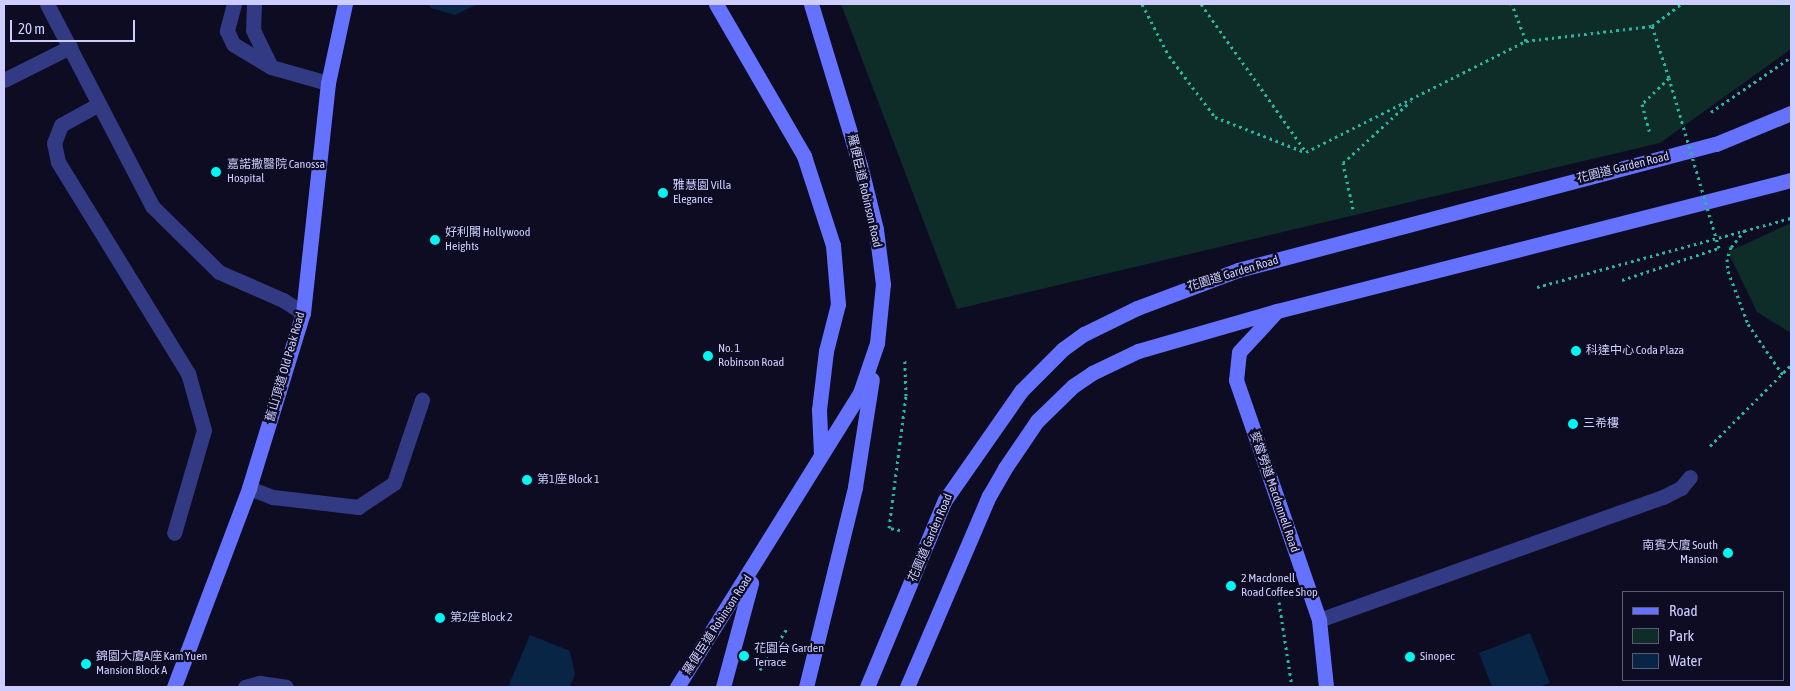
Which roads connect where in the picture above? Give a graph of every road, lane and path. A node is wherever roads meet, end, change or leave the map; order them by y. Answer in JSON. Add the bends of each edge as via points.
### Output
{"nodes":[{"id":1,"x":47,"y":4,"type":"edge"},
{"id":2,"x":234,"y":4,"type":"edge"},
{"id":3,"x":254,"y":4,"type":"edge"},
{"id":4,"x":345,"y":4,"type":"edge"},
{"id":5,"x":716,"y":4,"type":"edge"},
{"id":6,"x":811,"y":4,"type":"edge"},
{"id":7,"x":1142,"y":4,"type":"edge"},
{"id":8,"x":1201,"y":4,"type":"edge"},
{"id":9,"x":1512,"y":4,"type":"edge"},
{"id":10,"x":1681,"y":4,"type":"edge"},
{"id":11,"x":1652,"y":26,"type":"junction"},
{"id":12,"x":1526,"y":41,"type":"junction"},
{"id":13,"x":70,"y":47,"type":"junction"},
{"id":14,"x":271,"y":67,"type":"junction"},
{"id":15,"x":1669,"y":78,"type":"junction"},
{"id":16,"x":4,"y":80,"type":"edge"},
{"id":17,"x":328,"y":83,"type":"junction"},
{"id":18,"x":1414,"y":98,"type":"junction"},
{"id":19,"x":99,"y":104,"type":"junction"},
{"id":20,"x":1791,"y":113,"type":"edge"},
{"id":21,"x":1650,"y":136,"type":"dead end"},
{"id":22,"x":1306,"y":152,"type":"junction"},
{"id":23,"x":1791,"y":180,"type":"edge"},
{"id":24,"x":1354,"y":214,"type":"dead end"},
{"id":25,"x":1791,"y":218,"type":"edge"},
{"id":26,"x":1746,"y":230,"type":"junction"},
{"id":27,"x":1622,"y":280,"type":"dead end"},
{"id":28,"x":1537,"y":287,"type":"dead end"},
{"id":29,"x":1277,"y":311,"type":"junction"},
{"id":30,"x":303,"y":313,"type":"junction"},
{"id":31,"x":877,"y":343,"type":"junction"},
{"id":32,"x":1791,"y":365,"type":"edge"},
{"id":33,"x":1782,"y":375,"type":"junction"},
{"id":34,"x":906,"y":396,"type":"dead end"},
{"id":35,"x":422,"y":400,"type":"dead end"},
{"id":36,"x":1710,"y":446,"type":"dead end"},
{"id":37,"x":821,"y":454,"type":"junction"},
{"id":38,"x":1690,"y":477,"type":"dead end"},
{"id":39,"x":249,"y":488,"type":"junction"},
{"id":40,"x":908,"y":530,"type":"dead end"},
{"id":41,"x":174,"y":532,"type":"dead end"},
{"id":42,"x":758,"y":562,"type":"junction"},
{"id":43,"x":1319,"y":620,"type":"junction"},
{"id":44,"x":174,"y":687,"type":"edge"},
{"id":45,"x":245,"y":687,"type":"edge"},
{"id":46,"x":286,"y":687,"type":"edge"},
{"id":47,"x":678,"y":687,"type":"edge"},
{"id":48,"x":723,"y":687,"type":"edge"},
{"id":49,"x":806,"y":687,"type":"edge"},
{"id":50,"x":867,"y":687,"type":"edge"},
{"id":51,"x":907,"y":687,"type":"edge"},
{"id":52,"x":1326,"y":687,"type":"edge"}],
"edges":[{"from":1,"to":13,"type":"street"},
{"from":2,"to":14,"type":"street","via":[[227,31],[233,44]]},
{"from":3,"to":14,"type":"street","via":[[253,30]]},
{"from":4,"to":17,"type":"main road","name":"舊山頂道 Old Peak Road"},
{"from":5,"to":37,"type":"main road","via":[[804,156],[834,245],[838,304],[826,351],[819,410]]},
{"from":6,"to":31,"type":"main road","name":"羅便臣道 Robinson Road","bridge":true,"via":[[876,229],[883,284]]},
{"from":7,"to":22,"type":"path","via":[[1169,56],[1215,117]]},
{"from":8,"to":22,"type":"path"},
{"from":9,"to":12,"type":"path"},
{"from":10,"to":11,"type":"path"},
{"from":11,"to":12,"type":"path"},
{"from":11,"to":15,"type":"path"},
{"from":12,"to":18,"type":"path"},
{"from":13,"to":16,"type":"street"},
{"from":13,"to":19,"type":"street"},
{"from":14,"to":17,"type":"street"},
{"from":15,"to":21,"type":"path","via":[[1642,104]]},
{"from":15,"to":27,"type":"path","bridge":true,"via":[[1720,248]]},
{"from":17,"to":30,"type":"main road","name":"舊山頂道 Old Peak Road"},
{"from":18,"to":22,"type":"path"},
{"from":18,"to":24,"type":"path","via":[[1343,163]]},
{"from":19,"to":30,"type":"street","via":[[152,206],[219,272],[283,300]]},
{"from":19,"to":41,"type":"street","via":[[61,125],[54,143],[58,162],[188,373],[204,430]]},
{"from":20,"to":50,"type":"main road","name":"花園道 Garden Road","via":[[1716,144],[1238,270],[1136,308],[1084,334],[1062,349],[1021,391],[945,500]]},
{"from":23,"to":29,"type":"main road"},
{"from":25,"to":26,"type":"path"},
{"from":26,"to":28,"type":"path"},
{"from":26,"to":33,"type":"path","via":[[1731,247],[1728,271],[1748,324]]},
{"from":29,"to":43,"type":"main road","name":"麥當勞道 Macdonnell Road","via":[[1240,352],[1236,380]]},
{"from":29,"to":51,"type":"main road","via":[[1138,351],[1092,373],[1054,403],[1020,443],[989,496]]},
{"from":30,"to":39,"type":"main road","name":"舊山頂道 Old Peak Road"},
{"from":31,"to":37,"type":"main road","name":"羅便臣道 Robinson Road","via":[[860,393]]},
{"from":31,"to":49,"type":"main road","bridge":true,"via":[[855,487]]},
{"from":32,"to":33,"type":"path"},
{"from":33,"to":36,"type":"path"},
{"from":34,"to":40,"type":"path","via":[[890,528]]},
{"from":35,"to":39,"type":"street","via":[[394,483],[358,507],[273,497]]},
{"from":37,"to":42,"type":"main road","name":"羅便臣道 Robinson Road"},
{"from":38,"to":43,"type":"street","via":[[1681,488],[1664,497]]},
{"from":39,"to":44,"type":"main road","name":"舊山頂道 Old Peak Road"},
{"from":42,"to":47,"type":"main road","name":"羅便臣道 Robinson Road"},
{"from":42,"to":48,"type":"main road","name":"羅便臣道 Robinson Road"},
{"from":43,"to":52,"type":"main road","name":"麥當勞道 Macdonnell Road"},
{"from":45,"to":46,"type":"street","via":[[259,682]]}]}
